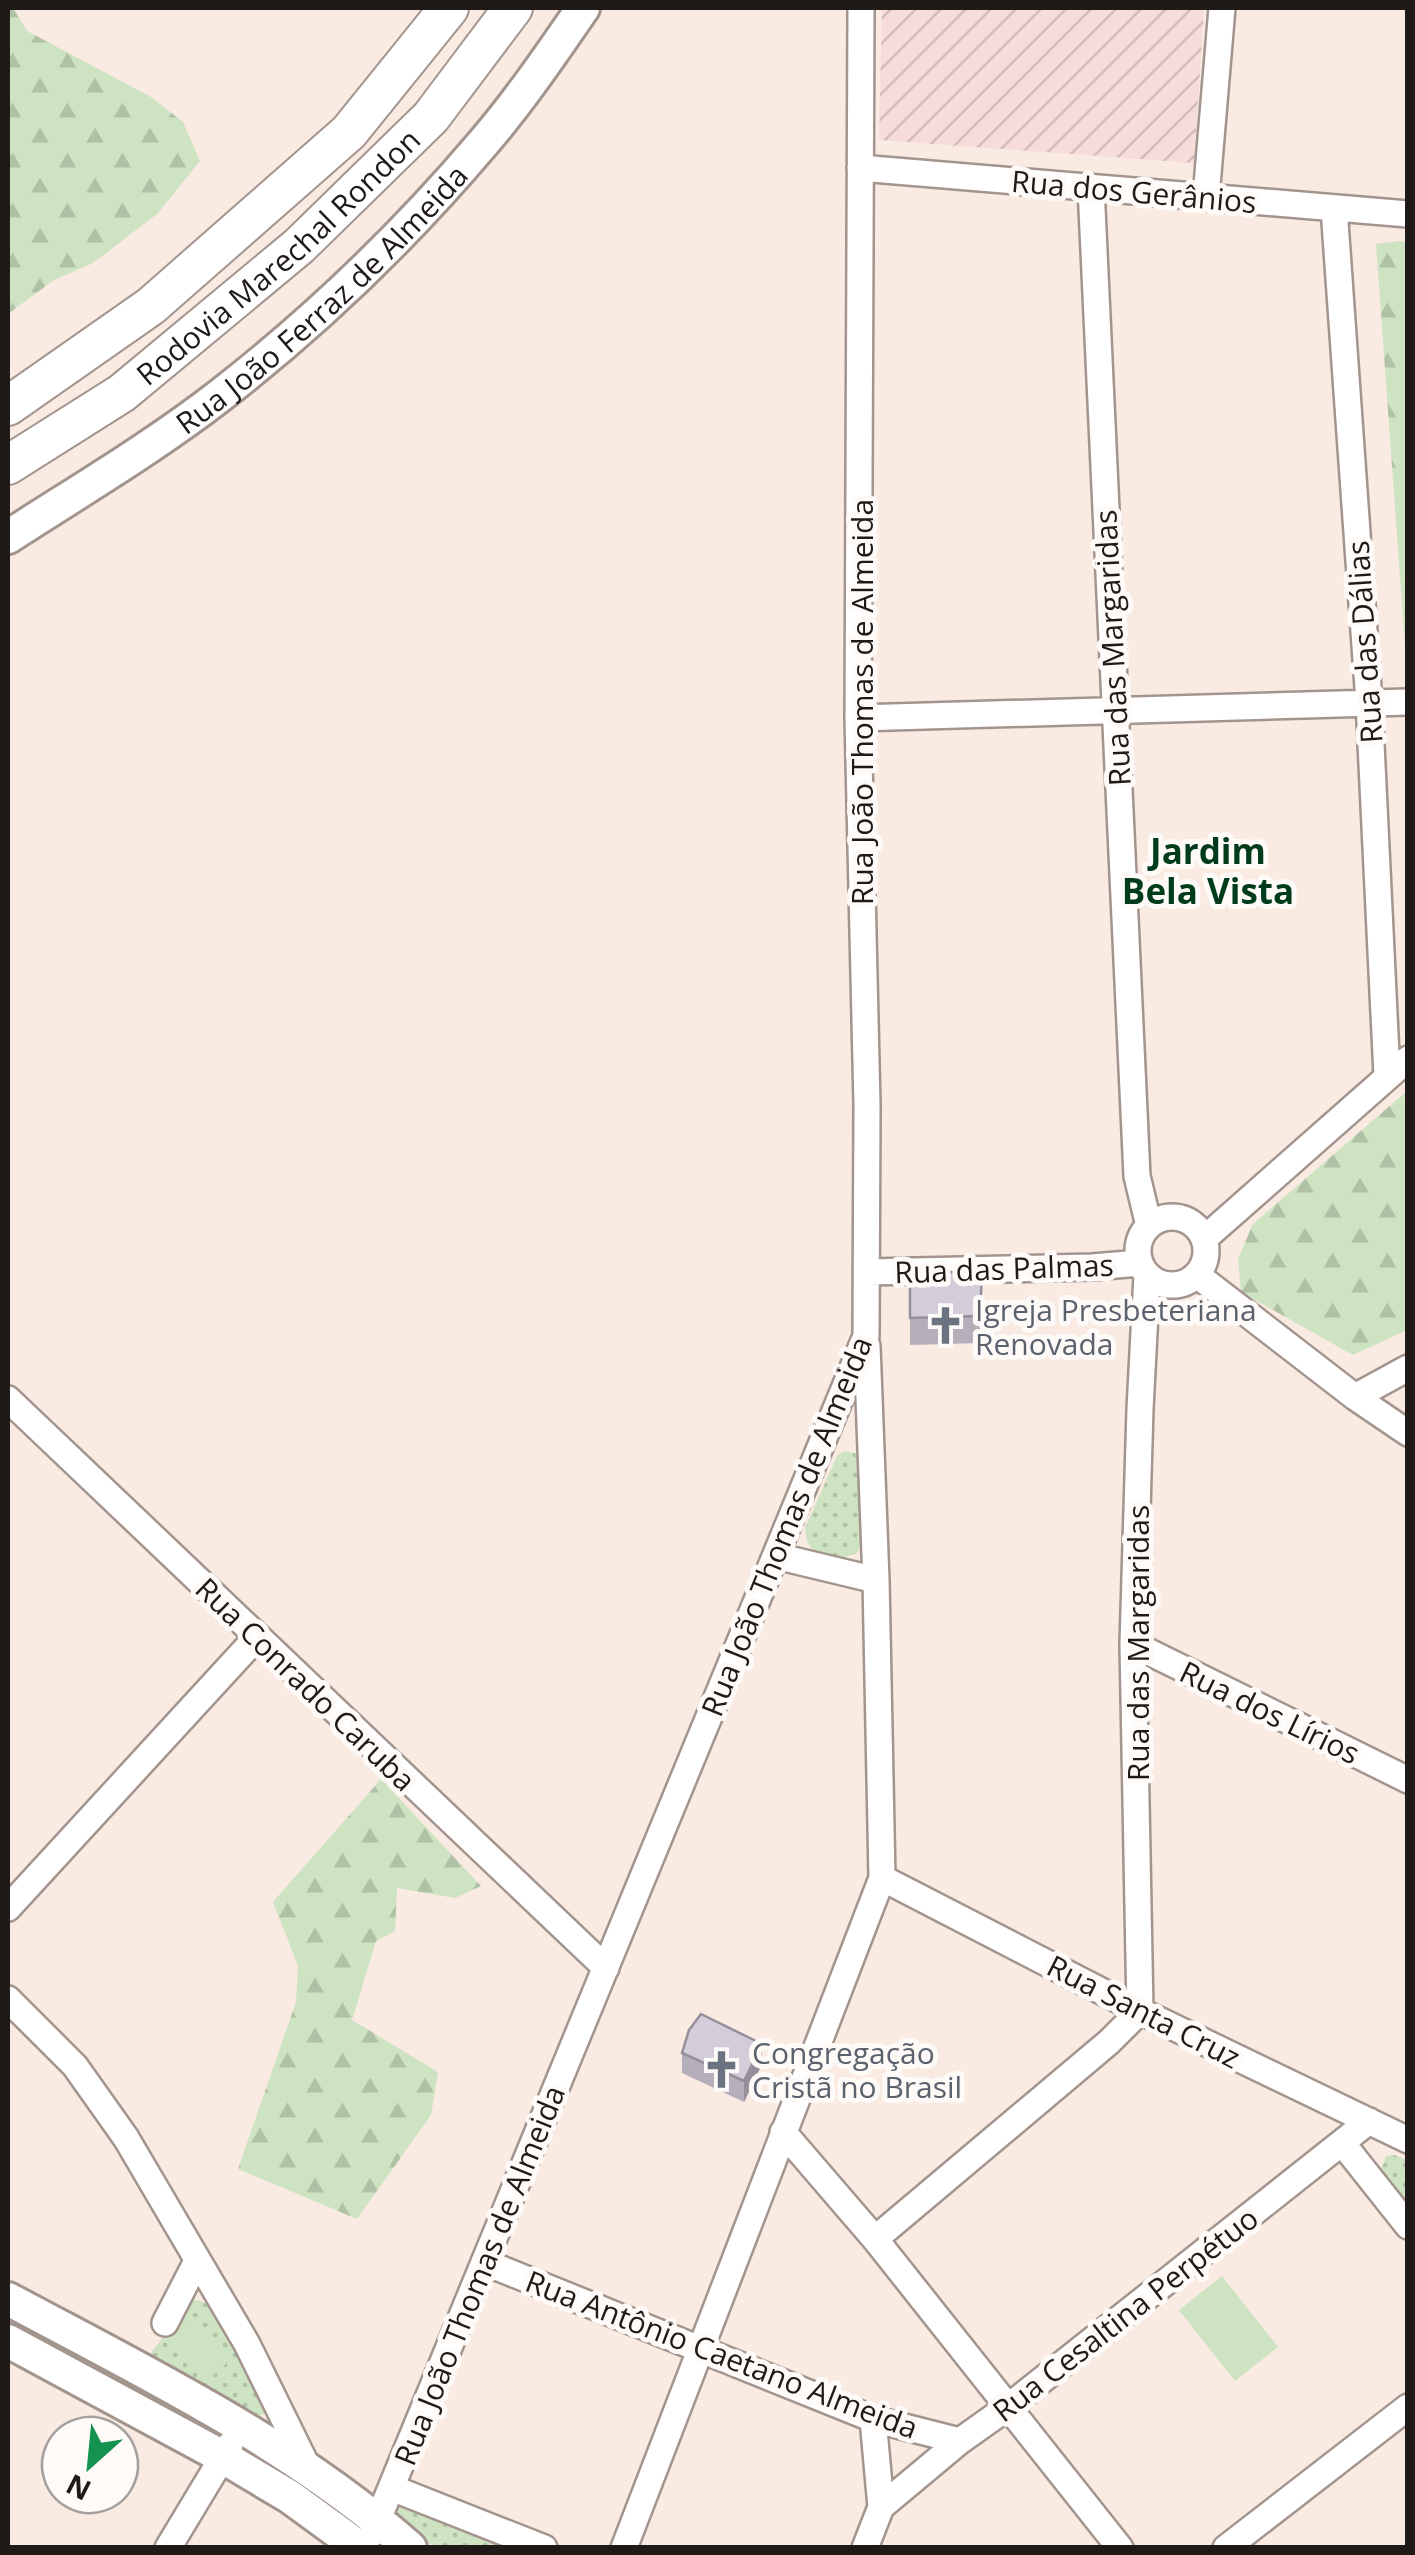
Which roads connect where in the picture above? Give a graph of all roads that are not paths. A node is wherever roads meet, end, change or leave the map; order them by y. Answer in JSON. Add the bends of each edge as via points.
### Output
{"nodes":[{"id":1,"x":449,"y":8,"type":"edge"},
{"id":2,"x":513,"y":8,"type":"edge"},
{"id":3,"x":583,"y":8,"type":"edge"},
{"id":4,"x":862,"y":8,"type":"edge"},
{"id":5,"x":1222,"y":8,"type":"edge"},
{"id":6,"x":860,"y":168,"type":"junction"},
{"id":7,"x":1091,"y":187,"type":"junction"},
{"id":8,"x":1206,"y":197,"type":"junction"},
{"id":9,"x":1334,"y":208,"type":"junction"},
{"id":10,"x":1408,"y":214,"type":"edge"},
{"id":11,"x":8,"y":406,"type":"edge"},
{"id":12,"x":8,"y":465,"type":"edge"},
{"id":13,"x":8,"y":538,"type":"edge"},
{"id":14,"x":1369,"y":702,"type":"junction"},
{"id":15,"x":1408,"y":702,"type":"edge"},
{"id":16,"x":1115,"y":710,"type":"junction"},
{"id":17,"x":858,"y":718,"type":"junction"},
{"id":18,"x":1408,"y":1059,"type":"edge"},
{"id":19,"x":1387,"y":1076,"type":"junction"},
{"id":20,"x":1149,"y":1226,"type":"junction"},
{"id":21,"x":1204,"y":1239,"type":"junction"},
{"id":22,"x":1144,"y":1269,"type":"junction"},
{"id":23,"x":868,"y":1272,"type":"junction"},
{"id":24,"x":1197,"y":1275,"type":"junction"},
{"id":25,"x":866,"y":1336,"type":"junction"},
{"id":26,"x":1408,"y":1368,"type":"edge"},
{"id":27,"x":1355,"y":1397,"type":"junction"},
{"id":28,"x":8,"y":1399,"type":"edge"},
{"id":29,"x":1408,"y":1433,"type":"edge"},
{"id":30,"x":776,"y":1556,"type":"junction"},
{"id":31,"x":876,"y":1580,"type":"junction"},
{"id":32,"x":256,"y":1637,"type":"junction"},
{"id":33,"x":1133,"y":1644,"type":"junction"},
{"id":34,"x":1408,"y":1780,"type":"edge"},
{"id":35,"x":882,"y":1878,"type":"junction"},
{"id":36,"x":8,"y":1908,"type":"edge"},
{"id":37,"x":606,"y":1968,"type":"junction"},
{"id":38,"x":8,"y":1999,"type":"edge"},
{"id":39,"x":1140,"y":2011,"type":"junction"},
{"id":40,"x":1369,"y":2121,"type":"junction"},
{"id":41,"x":783,"y":2132,"type":"junction"},
{"id":42,"x":1408,"y":2140,"type":"edge"},
{"id":43,"x":1343,"y":2144,"type":"junction"},
{"id":44,"x":1408,"y":2226,"type":"edge"},
{"id":45,"x":875,"y":2239,"type":"junction"},
{"id":46,"x":197,"y":2262,"type":"junction"},
{"id":47,"x":484,"y":2262,"type":"junction"},
{"id":48,"x":8,"y":2300,"type":"edge"},
{"id":49,"x":165,"y":2322,"type":"dead end"},
{"id":50,"x":8,"y":2341,"type":"edge"},
{"id":51,"x":701,"y":2350,"type":"junction"},
{"id":52,"x":1008,"y":2407,"type":"junction"},
{"id":53,"x":1408,"y":2407,"type":"edge"},
{"id":54,"x":873,"y":2418,"type":"junction"},
{"id":55,"x":241,"y":2427,"type":"junction"},
{"id":56,"x":960,"y":2441,"type":"junction"},
{"id":57,"x":223,"y":2456,"type":"junction"},
{"id":58,"x":308,"y":2468,"type":"junction"},
{"id":59,"x":392,"y":2488,"type":"junction"},
{"id":60,"x":881,"y":2508,"type":"junction"},
{"id":61,"x":368,"y":2538,"type":"edge"},
{"id":62,"x":168,"y":2548,"type":"edge"},
{"id":63,"x":410,"y":2548,"type":"edge"},
{"id":64,"x":544,"y":2548,"type":"edge"},
{"id":65,"x":624,"y":2548,"type":"edge"},
{"id":66,"x":865,"y":2548,"type":"edge"},
{"id":67,"x":1120,"y":2548,"type":"edge"},
{"id":68,"x":1226,"y":2548,"type":"edge"}],
"edges":[{"from":1,"to":11,"type":"highway","name":"Rodovia Marechal Rondon","via":[[349,132],[151,306]]},
{"from":2,"to":12,"type":"highway","name":"Rodovia Marechal Rondon","via":[[431,117],[299,246],[122,393]]},
{"from":3,"to":13,"type":"main road","name":"Rua João Ferraz de Almeida","via":[[485,141],[302,327],[220,395]]},
{"from":4,"to":6,"type":"street","name":"Rua João Thomas de Almeida"},
{"from":5,"to":8,"type":"street"},
{"from":6,"to":7,"type":"street","name":"Rua dos Gerânios"},
{"from":6,"to":17,"type":"street","name":"Rua João Thomas de Almeida"},
{"from":7,"to":8,"type":"street","name":"Rua dos Gerânios"},
{"from":7,"to":16,"type":"street","name":"Rua das Margaridas"},
{"from":8,"to":9,"type":"street","name":"Rua dos Gerânios"},
{"from":9,"to":10,"type":"street","name":"Rua dos Gerânios"},
{"from":9,"to":14,"type":"street","name":"Rua das Dálias"},
{"from":14,"to":15,"type":"street"},
{"from":14,"to":16,"type":"street"},
{"from":14,"to":19,"type":"street","name":"Rua das Dálias"},
{"from":16,"to":17,"type":"street"},
{"from":16,"to":20,"type":"street","name":"Rua das Margaridas","via":[[1137,1176]]},
{"from":17,"to":23,"type":"street","name":"Rua João Thomas de Almeida"},
{"from":18,"to":19,"type":"street"},
{"from":19,"to":21,"type":"street"},
{"from":20,"to":21,"type":"street","via":[[1180,1218]]},
{"from":20,"to":22,"type":"street","via":[[1139,1244]]},
{"from":21,"to":24,"type":"street","via":[[1206,1257]]},
{"from":22,"to":23,"type":"street","name":"Rua das Palmas"},
{"from":22,"to":24,"type":"street","via":[[1156,1281],[1176,1285]]},
{"from":22,"to":33,"type":"street","name":"Rua das Margaridas"},
{"from":23,"to":25,"type":"street","name":"Rua João Thomas de Almeida"},
{"from":24,"to":27,"type":"street"},
{"from":25,"to":30,"type":"street","name":"Rua João Thomas de Almeida"},
{"from":25,"to":31,"type":"street"},
{"from":26,"to":27,"type":"street"},
{"from":27,"to":29,"type":"street"},
{"from":28,"to":32,"type":"street","name":"Rua Conrado Caruba"},
{"from":30,"to":31,"type":"street"},
{"from":30,"to":37,"type":"street","name":"Rua João Thomas de Almeida"},
{"from":31,"to":35,"type":"street"},
{"from":32,"to":36,"type":"street"},
{"from":32,"to":37,"type":"street","name":"Rua Conrado Caruba"},
{"from":33,"to":34,"type":"street","name":"Rua dos Lírios"},
{"from":33,"to":39,"type":"street","name":"Rua das Margaridas"},
{"from":35,"to":39,"type":"street","name":"Rua Santa Cruz"},
{"from":35,"to":41,"type":"street"},
{"from":37,"to":47,"type":"street","name":"Rua João Thomas de Almeida"},
{"from":38,"to":46,"type":"street","via":[[85,2080]]},
{"from":39,"to":40,"type":"street","name":"Rua Santa Cruz"},
{"from":39,"to":45,"type":"street"},
{"from":40,"to":42,"type":"street","name":"Rua Santa Cruz"},
{"from":40,"to":43,"type":"street","name":"Rua Cesaltina Perpétuo"},
{"from":41,"to":45,"type":"street"},
{"from":41,"to":51,"type":"street"},
{"from":43,"to":44,"type":"street"},
{"from":43,"to":52,"type":"street","name":"Rua Cesaltina Perpétuo"},
{"from":45,"to":52,"type":"street"},
{"from":46,"to":49,"type":"street"},
{"from":46,"to":58,"type":"street"},
{"from":47,"to":51,"type":"street","name":"Rua Antônio Caetano Almeida"},
{"from":47,"to":59,"type":"street","name":"Rua João Thomas de Almeida"},
{"from":48,"to":55,"type":"main road"},
{"from":50,"to":57,"type":"main road"},
{"from":51,"to":54,"type":"street","name":"Rua Antônio Caetano Almeida"},
{"from":51,"to":65,"type":"street"},
{"from":52,"to":56,"type":"street","name":"Rua Cesaltina Perpétuo"},
{"from":52,"to":67,"type":"street"},
{"from":53,"to":68,"type":"street"},
{"from":54,"to":56,"type":"street","name":"Rua Antônio Caetano Almeida"},
{"from":54,"to":60,"type":"street","name":"Rua Cesaltina Perpétuo"},
{"from":55,"to":57,"type":"street"},
{"from":55,"to":58,"type":"main road"},
{"from":56,"to":60,"type":"street","name":"Rua Cesaltina Perpétuo"},
{"from":57,"to":61,"type":"main road"},
{"from":57,"to":62,"type":"street"},
{"from":58,"to":61,"type":"main road"},
{"from":59,"to":61,"type":"street","name":"Rua João Thomas de Almeida"},
{"from":59,"to":64,"type":"street"},
{"from":60,"to":66,"type":"street","name":"Rua Cesaltina Perpétuo"},
{"from":61,"to":63,"type":"main road"}]}
